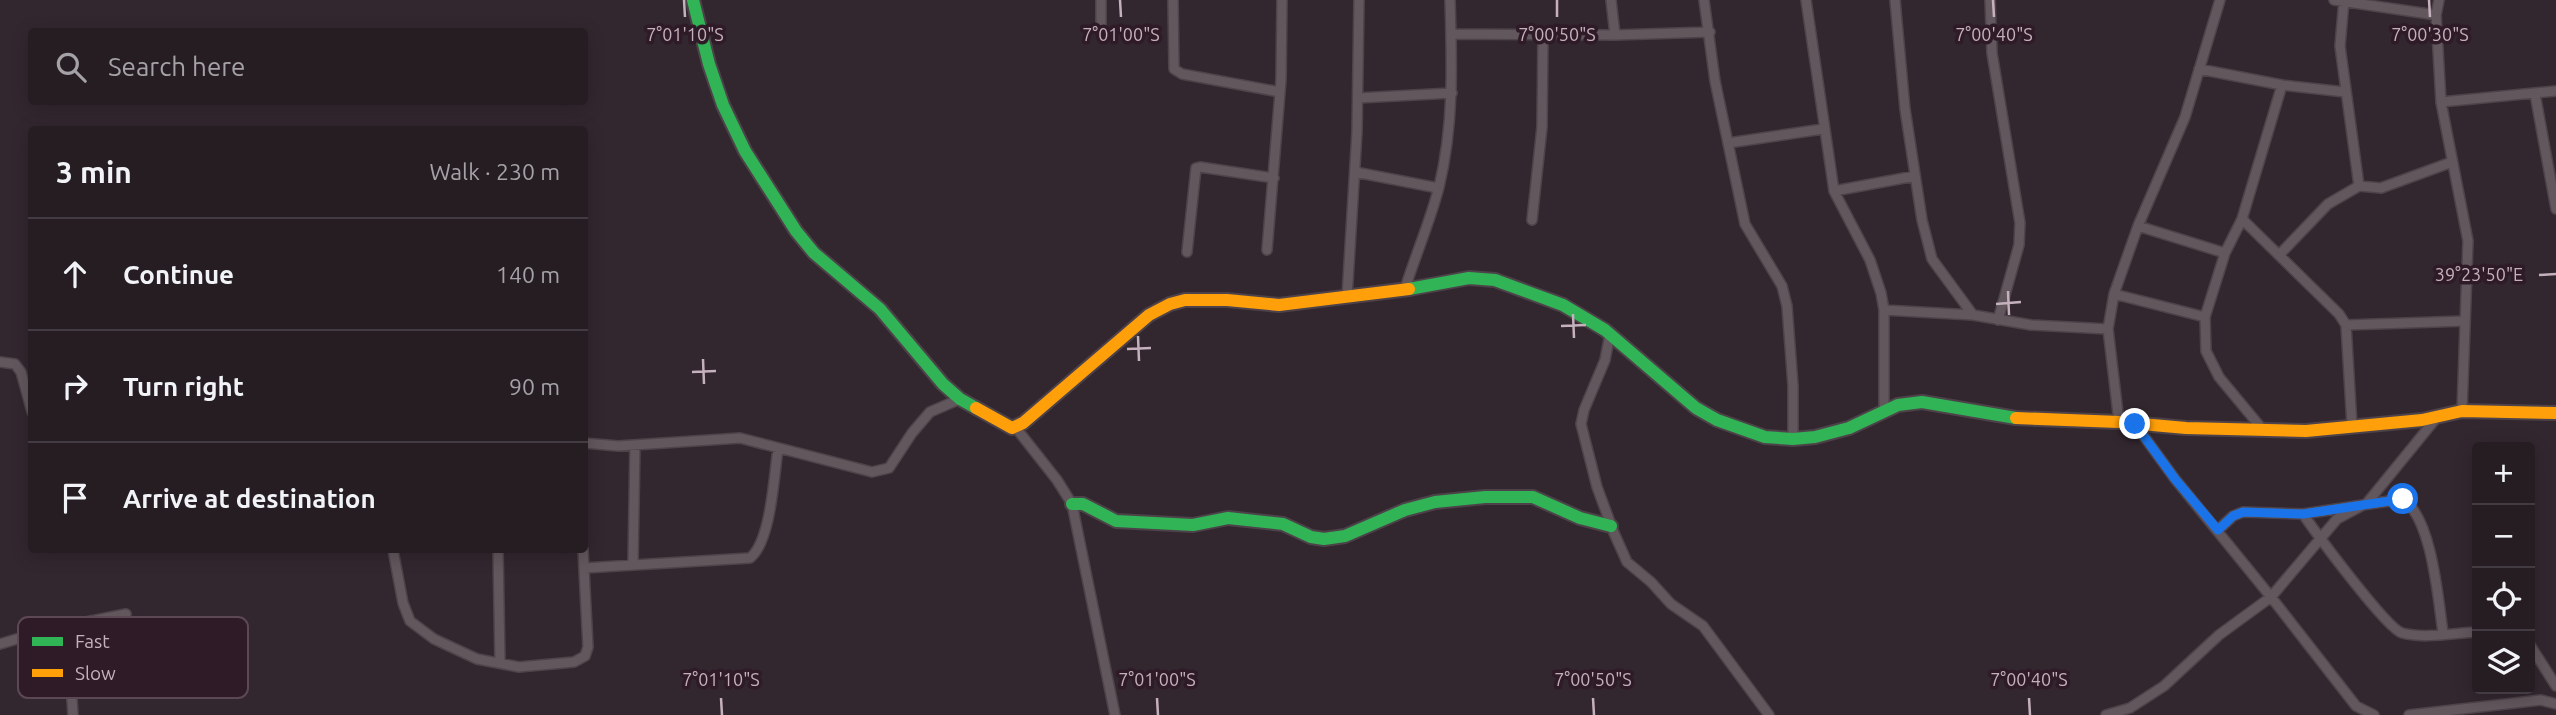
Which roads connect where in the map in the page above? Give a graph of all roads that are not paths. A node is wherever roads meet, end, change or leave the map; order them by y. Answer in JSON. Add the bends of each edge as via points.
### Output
{"nodes":[{"id":1,"x":693,"y":0,"type":"edge"},
{"id":2,"x":1101,"y":0,"type":"edge"},
{"id":3,"x":1173,"y":0,"type":"edge"},
{"id":4,"x":1282,"y":0,"type":"edge"},
{"id":5,"x":1359,"y":0,"type":"edge"},
{"id":6,"x":1450,"y":0,"type":"edge"},
{"id":7,"x":1611,"y":0,"type":"edge"},
{"id":8,"x":1704,"y":0,"type":"edge"},
{"id":9,"x":1806,"y":0,"type":"edge"},
{"id":10,"x":1895,"y":0,"type":"edge"},
{"id":11,"x":1990,"y":0,"type":"edge"},
{"id":12,"x":2220,"y":0,"type":"edge"},
{"id":13,"x":2341,"y":0,"type":"edge"},
{"id":14,"x":2439,"y":0,"type":"edge"},
{"id":15,"x":2436,"y":15,"type":"junction"},
{"id":16,"x":1101,"y":32,"type":"dead end"},
{"id":17,"x":1710,"y":32,"type":"junction"},
{"id":18,"x":1451,"y":34,"type":"junction"},
{"id":19,"x":1615,"y":35,"type":"junction"},
{"id":20,"x":1543,"y":36,"type":"junction"},
{"id":21,"x":2199,"y":69,"type":"junction"},
{"id":22,"x":2282,"y":85,"type":"junction"},
{"id":23,"x":2556,"y":91,"type":"edge"},
{"id":24,"x":1280,"y":92,"type":"junction"},
{"id":25,"x":2345,"y":92,"type":"junction"},
{"id":26,"x":1452,"y":93,"type":"junction"},
{"id":27,"x":2535,"y":94,"type":"junction"},
{"id":28,"x":1358,"y":98,"type":"junction"},
{"id":29,"x":2441,"y":102,"type":"junction"},
{"id":30,"x":1823,"y":129,"type":"junction"},
{"id":31,"x":1728,"y":144,"type":"junction"},
{"id":32,"x":2452,"y":162,"type":"junction"},
{"id":33,"x":2553,"y":164,"type":"edge"},
{"id":34,"x":1355,"y":172,"type":"junction"},
{"id":35,"x":1915,"y":176,"type":"junction"},
{"id":36,"x":1274,"y":178,"type":"junction"},
{"id":37,"x":2359,"y":186,"type":"junction"},
{"id":38,"x":1438,"y":188,"type":"junction"},
{"id":39,"x":1834,"y":191,"type":"junction"},
{"id":40,"x":2556,"y":209,"type":"edge"},
{"id":41,"x":2242,"y":219,"type":"junction"},
{"id":42,"x":1532,"y":220,"type":"dead end"},
{"id":43,"x":2138,"y":226,"type":"junction"},
{"id":44,"x":1267,"y":250,"type":"dead end"},
{"id":45,"x":1187,"y":252,"type":"dead end"},
{"id":46,"x":2225,"y":253,"type":"junction"},
{"id":47,"x":2280,"y":254,"type":"junction"},
{"id":48,"x":1405,"y":289,"type":"junction"},
{"id":49,"x":2114,"y":294,"type":"junction"},
{"id":50,"x":1347,"y":297,"type":"junction"},
{"id":51,"x":1884,"y":310,"type":"junction"},
{"id":52,"x":1973,"y":315,"type":"junction"},
{"id":53,"x":2205,"y":317,"type":"junction"},
{"id":54,"x":1998,"y":320,"type":"junction"},
{"id":55,"x":2465,"y":321,"type":"junction"},
{"id":56,"x":2346,"y":325,"type":"junction"},
{"id":57,"x":2108,"y":329,"type":"junction"},
{"id":58,"x":1610,"y":334,"type":"junction"},
{"id":59,"x":0,"y":362,"type":"edge"},
{"id":60,"x":28,"y":399,"type":"edge"},
{"id":61,"x":960,"y":399,"type":"junction"},
{"id":62,"x":1884,"y":411,"type":"junction"},
{"id":63,"x":2462,"y":411,"type":"junction"},
{"id":64,"x":2556,"y":413,"type":"edge"},
{"id":65,"x":2439,"y":416,"type":"junction"},
{"id":66,"x":2119,"y":422,"type":"junction"},
{"id":67,"x":2135,"y":424,"type":"junction"},
{"id":68,"x":2352,"y":426,"type":"junction"},
{"id":69,"x":1016,"y":428,"type":"junction"},
{"id":70,"x":2263,"y":430,"type":"junction"},
{"id":71,"x":1793,"y":439,"type":"junction"},
{"id":72,"x":588,"y":443,"type":"edge"},
{"id":73,"x":635,"y":445,"type":"junction"},
{"id":74,"x":778,"y":449,"type":"junction"},
{"id":75,"x":2367,"y":503,"type":"junction"},
{"id":76,"x":1072,"y":504,"type":"junction"},
{"id":77,"x":2303,"y":514,"type":"junction"},
{"id":78,"x":1611,"y":526,"type":"junction"},
{"id":79,"x":2218,"y":530,"type":"junction"},
{"id":80,"x":2320,"y":539,"type":"junction"},
{"id":81,"x":394,"y":553,"type":"edge"},
{"id":82,"x":498,"y":553,"type":"edge"},
{"id":83,"x":583,"y":553,"type":"edge"},
{"id":84,"x":633,"y":564,"type":"junction"},
{"id":85,"x":584,"y":568,"type":"junction"},
{"id":86,"x":2271,"y":597,"type":"junction"},
{"id":87,"x":126,"y":614,"type":"dead end"},
{"id":88,"x":111,"y":617,"type":"edge"},
{"id":89,"x":2472,"y":632,"type":"edge"},
{"id":90,"x":2443,"y":633,"type":"junction"},
{"id":91,"x":18,"y":638,"type":"edge"},
{"id":92,"x":0,"y":643,"type":"edge"},
{"id":93,"x":2535,"y":653,"type":"edge"},
{"id":94,"x":500,"y":663,"type":"junction"},
{"id":95,"x":2556,"y":686,"type":"edge"},
{"id":96,"x":2556,"y":704,"type":"edge"},
{"id":97,"x":1115,"y":715,"type":"edge"},
{"id":98,"x":1769,"y":715,"type":"edge"},
{"id":99,"x":2106,"y":715,"type":"edge"},
{"id":100,"x":2374,"y":715,"type":"edge"},
{"id":101,"x":2409,"y":715,"type":"edge"}],
"edges":[{"from":1,"to":61,"type":"street","via":[[723,105],[745,151],[796,231],[814,253],[880,309]]},
{"from":2,"to":16,"type":"street"},
{"from":3,"to":24,"type":"street","via":[[1174,69]]},
{"from":4,"to":24,"type":"street"},
{"from":5,"to":28,"type":"street"},
{"from":6,"to":18,"type":"street"},
{"from":7,"to":19,"type":"street"},
{"from":8,"to":17,"type":"street"},
{"from":9,"to":30,"type":"street"},
{"from":10,"to":35,"type":"street"},
{"from":11,"to":54,"type":"street","via":[[1992,53],[2020,223],[2019,245]]},
{"from":12,"to":21,"type":"street"},
{"from":13,"to":15,"type":"street"},
{"from":13,"to":25,"type":"street"},
{"from":14,"to":15,"type":"street"},
{"from":15,"to":29,"type":"street"},
{"from":17,"to":19,"type":"street"},
{"from":17,"to":31,"type":"street"},
{"from":18,"to":20,"type":"street"},
{"from":18,"to":26,"type":"street"},
{"from":19,"to":20,"type":"street"},
{"from":20,"to":42,"type":"street","via":[[1542,128]]},
{"from":21,"to":22,"type":"street"},
{"from":21,"to":43,"type":"street","via":[[2185,117]]},
{"from":22,"to":25,"type":"street"},
{"from":22,"to":41,"type":"street"},
{"from":23,"to":27,"type":"street"},
{"from":24,"to":36,"type":"street"},
{"from":25,"to":37,"type":"street"},
{"from":26,"to":28,"type":"street"},
{"from":26,"to":38,"type":"street"},
{"from":27,"to":29,"type":"street"},
{"from":27,"to":33,"type":"street"},
{"from":28,"to":34,"type":"street"},
{"from":29,"to":32,"type":"street"},
{"from":30,"to":31,"type":"street"},
{"from":30,"to":39,"type":"street"},
{"from":31,"to":71,"type":"street","via":[[1745,224],[1782,286],[1787,306]]},
{"from":32,"to":37,"type":"street","via":[[2381,188]]},
{"from":32,"to":55,"type":"street","via":[[2468,241]]},
{"from":33,"to":40,"type":"street"},
{"from":34,"to":38,"type":"street"},
{"from":34,"to":50,"type":"street"},
{"from":35,"to":39,"type":"street"},
{"from":35,"to":52,"type":"street","via":[[1932,259]]},
{"from":36,"to":44,"type":"street"},
{"from":36,"to":45,"type":"street","via":[[1196,168]]},
{"from":37,"to":47,"type":"street","via":[[2328,204]]},
{"from":38,"to":48,"type":"street"},
{"from":39,"to":51,"type":"street","via":[[1870,260]]},
{"from":41,"to":46,"type":"street"},
{"from":41,"to":47,"type":"street"},
{"from":43,"to":46,"type":"street"},
{"from":43,"to":49,"type":"street"},
{"from":46,"to":53,"type":"street"},
{"from":47,"to":56,"type":"street"},
{"from":48,"to":50,"type":"street"},
{"from":48,"to":58,"type":"street","via":[[1469,278],[1495,280],[1563,305]]},
{"from":49,"to":53,"type":"street"},
{"from":49,"to":57,"type":"street"},
{"from":50,"to":69,"type":"street","via":[[1279,305],[1227,300],[1170,304],[1134,327]]},
{"from":51,"to":52,"type":"street"},
{"from":51,"to":62,"type":"street"},
{"from":52,"to":54,"type":"street"},
{"from":53,"to":70,"type":"street","via":[[2206,351],[2219,377]]},
{"from":54,"to":57,"type":"street"},
{"from":55,"to":56,"type":"street"},
{"from":55,"to":63,"type":"street"},
{"from":56,"to":68,"type":"street"},
{"from":57,"to":66,"type":"street"},
{"from":58,"to":71,"type":"street","via":[[1717,421],[1765,437]]},
{"from":58,"to":78,"type":"street","via":[[1581,424]]},
{"from":59,"to":60,"type":"street","via":[[15,364]]},
{"from":61,"to":69,"type":"street"},
{"from":61,"to":74,"type":"street","via":[[930,412],[883,471],[852,469]]},
{"from":62,"to":66,"type":"street","via":[[1922,402],[2011,418]]},
{"from":62,"to":71,"type":"street","via":[[1849,428]]},
{"from":63,"to":64,"type":"street"},
{"from":63,"to":65,"type":"street"},
{"from":65,"to":68,"type":"street"},
{"from":65,"to":75,"type":"street"},
{"from":66,"to":67,"type":"street"},
{"from":67,"to":70,"type":"street"},
{"from":67,"to":79,"type":"street"},
{"from":68,"to":70,"type":"street"},
{"from":69,"to":76,"type":"street"},
{"from":72,"to":73,"type":"street"},
{"from":73,"to":74,"type":"street","via":[[726,437]]},
{"from":73,"to":84,"type":"street"},
{"from":74,"to":84,"type":"street","via":[[769,508],[756,553],[750,558]]},
{"from":75,"to":77,"type":"street"},
{"from":75,"to":80,"type":"street","via":[[2337,519]]},
{"from":75,"to":90,"type":"street","via":[[2403,499],[2413,506],[2428,544]]},
{"from":76,"to":78,"type":"street","via":[[1083,504],[1115,521],[1194,525],[1228,518],[1283,524],[1324,539],[1345,536],[1435,502],[1533,497]]},
{"from":76,"to":97,"type":"street"},
{"from":77,"to":79,"type":"street","via":[[2243,512]]},
{"from":77,"to":80,"type":"street"},
{"from":78,"to":98,"type":"street","via":[[1627,562],[1671,604],[1703,626]]},
{"from":79,"to":86,"type":"street"},
{"from":80,"to":86,"type":"street"},
{"from":80,"to":90,"type":"street","via":[[2399,632]]},
{"from":81,"to":94,"type":"street","via":[[410,621],[434,639],[477,659]]},
{"from":82,"to":94,"type":"street"},
{"from":83,"to":85,"type":"street"},
{"from":84,"to":85,"type":"street"},
{"from":85,"to":94,"type":"street","via":[[585,656],[550,665]]},
{"from":86,"to":99,"type":"street","via":[[2219,635],[2164,686],[2130,708]]},
{"from":86,"to":100,"type":"street","via":[[2356,706]]},
{"from":87,"to":88,"type":"street"},
{"from":89,"to":90,"type":"street"},
{"from":91,"to":92,"type":"street"},
{"from":93,"to":95,"type":"street"},
{"from":96,"to":101,"type":"street","via":[[2541,700]]}]}
